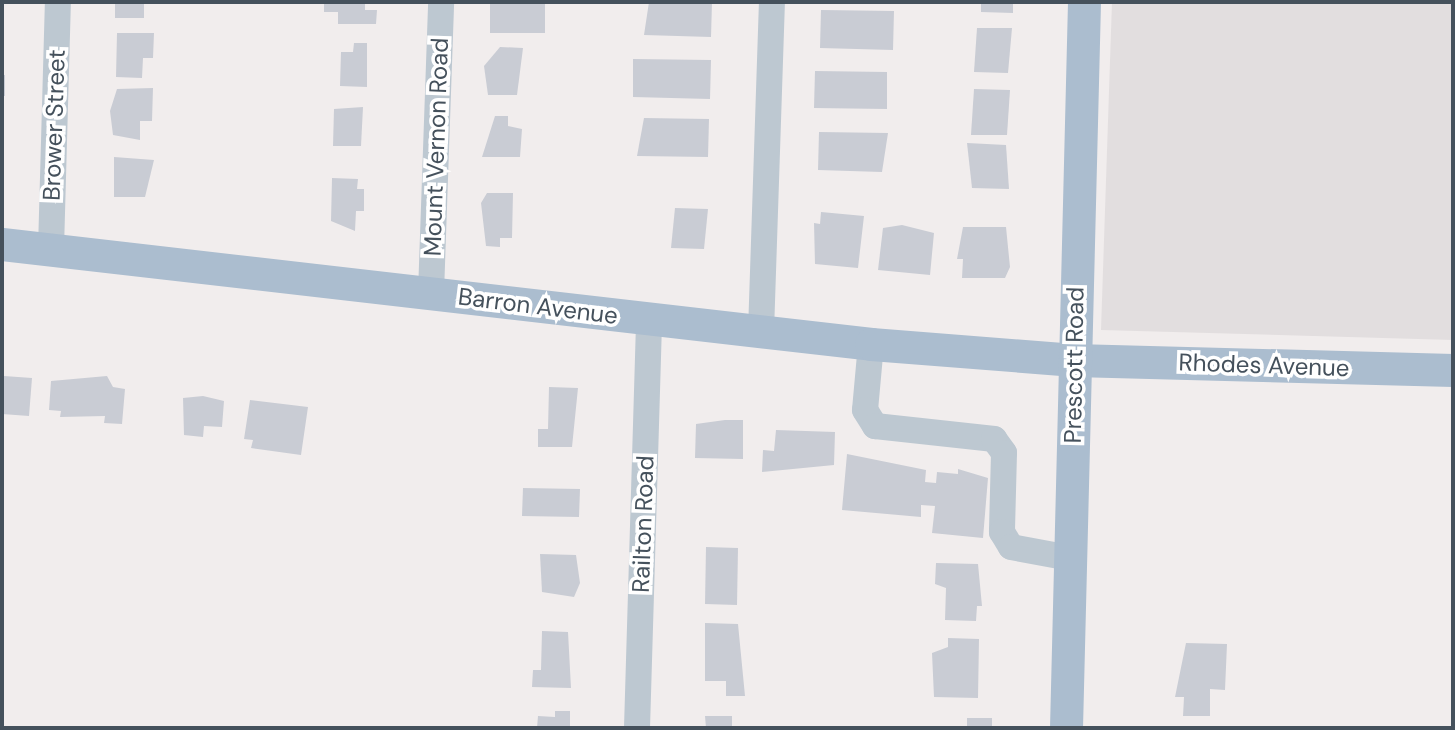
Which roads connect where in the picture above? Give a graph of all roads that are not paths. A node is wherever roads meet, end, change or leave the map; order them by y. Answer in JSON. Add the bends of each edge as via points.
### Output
{"nodes":[{"id":1,"x":58,"y":2,"type":"edge"},
{"id":2,"x":441,"y":2,"type":"edge"},
{"id":3,"x":772,"y":2,"type":"edge"},
{"id":4,"x":1084,"y":2,"type":"edge"},
{"id":5,"x":2,"y":244,"type":"edge"},
{"id":6,"x":51,"y":249,"type":"junction"},
{"id":7,"x":431,"y":293,"type":"junction"},
{"id":8,"x":649,"y":320,"type":"junction"},
{"id":9,"x":761,"y":332,"type":"junction"},
{"id":10,"x":871,"y":344,"type":"junction"},
{"id":11,"x":1074,"y":360,"type":"junction"},
{"id":12,"x":1453,"y":370,"type":"edge"},
{"id":13,"x":1070,"y":558,"type":"junction"},
{"id":14,"x":637,"y":728,"type":"edge"},
{"id":15,"x":1066,"y":728,"type":"edge"}],
"edges":[{"from":1,"to":6,"type":"street","name":"Brower Street"},
{"from":2,"to":7,"type":"street","name":"Mount Vernon Road"},
{"from":3,"to":9,"type":"street"},
{"from":4,"to":11,"type":"main road","name":"Prescott Road"},
{"from":5,"to":6,"type":"main road","name":"Barron Avenue"},
{"from":6,"to":7,"type":"main road","name":"Barron Avenue"},
{"from":7,"to":8,"type":"main road","name":"Barron Avenue"},
{"from":8,"to":9,"type":"main road","name":"Barron Avenue"},
{"from":8,"to":14,"type":"street","name":"Railton Road"},
{"from":9,"to":10,"type":"main road","name":"Barron Avenue"},
{"from":10,"to":11,"type":"main road","name":"Barron Avenue"},
{"from":10,"to":13,"type":"street","via":[[865,410],[875,426],[994,439],[1004,453],[1002,532],[1011,547]]},
{"from":11,"to":12,"type":"main road","name":"Rhodes Avenue"},
{"from":11,"to":13,"type":"main road","name":"Prescott Road"},
{"from":13,"to":15,"type":"main road","name":"Prescott Road"}]}
